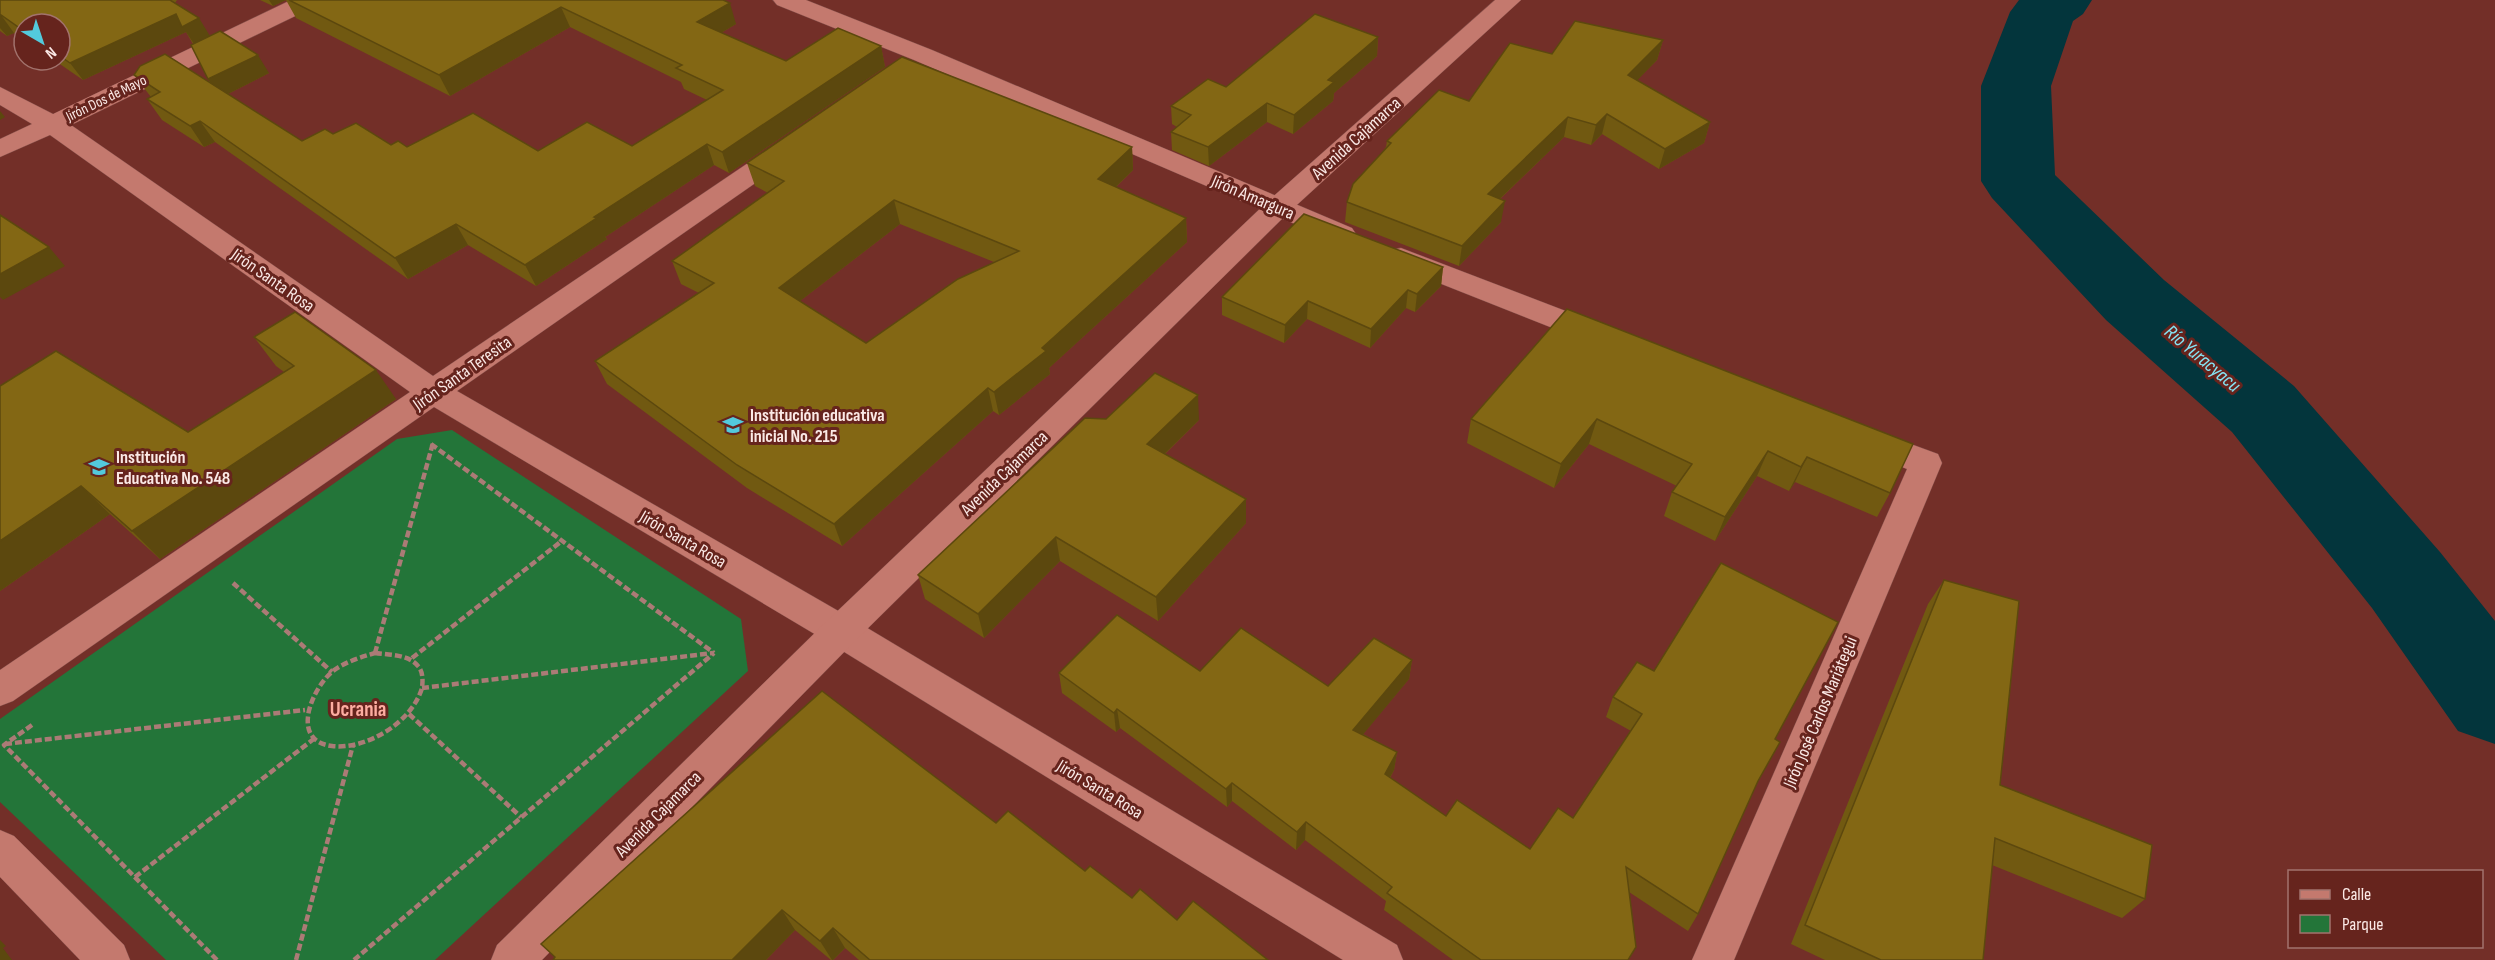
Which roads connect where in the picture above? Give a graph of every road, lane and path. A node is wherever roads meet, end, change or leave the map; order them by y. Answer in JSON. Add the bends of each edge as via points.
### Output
{"nodes":[{"id":1,"x":310,"y":0,"type":"edge"},
{"id":2,"x":785,"y":0,"type":"edge"},
{"id":3,"x":1509,"y":0,"type":"edge"},
{"id":4,"x":923,"y":56,"type":"junction"},
{"id":5,"x":894,"y":76,"type":"edge"},
{"id":6,"x":0,"y":95,"type":"edge"},
{"id":7,"x":52,"y":124,"type":"junction"},
{"id":8,"x":815,"y":130,"type":"edge"},
{"id":9,"x":0,"y":148,"type":"edge"},
{"id":10,"x":1277,"y":208,"type":"junction"},
{"id":11,"x":1618,"y":342,"type":"edge"},
{"id":12,"x":434,"y":392,"type":"junction"},
{"id":13,"x":1838,"y":429,"type":"edge"},
{"id":14,"x":433,"y":443,"type":"junction"},
{"id":15,"x":423,"y":450,"type":"dead end"},
{"id":16,"x":563,"y":540,"type":"junction"},
{"id":17,"x":243,"y":577,"type":"dead end"},
{"id":18,"x":233,"y":584,"type":"junction"},
{"id":19,"x":224,"y":590,"type":"dead end"},
{"id":20,"x":841,"y":631,"type":"junction"},
{"id":21,"x":375,"y":653,"type":"junction"},
{"id":22,"x":714,"y":653,"type":"junction"},
{"id":23,"x":412,"y":658,"type":"junction"},
{"id":24,"x":333,"y":672,"type":"junction"},
{"id":25,"x":422,"y":688,"type":"junction"},
{"id":26,"x":0,"y":690,"type":"edge"},
{"id":27,"x":305,"y":710,"type":"junction"},
{"id":28,"x":409,"y":714,"type":"junction"},
{"id":29,"x":42,"y":718,"type":"dead end"},
{"id":30,"x":315,"y":738,"type":"junction"},
{"id":31,"x":4,"y":745,"type":"junction"},
{"id":32,"x":353,"y":745,"type":"junction"},
{"id":33,"x":521,"y":817,"type":"junction"},
{"id":34,"x":0,"y":849,"type":"edge"},
{"id":35,"x":135,"y":878,"type":"junction"},
{"id":36,"x":109,"y":960,"type":"edge"},
{"id":37,"x":217,"y":960,"type":"edge"},
{"id":38,"x":296,"y":960,"type":"edge"},
{"id":39,"x":354,"y":960,"type":"edge"},
{"id":40,"x":512,"y":960,"type":"edge"},
{"id":41,"x":1382,"y":960,"type":"edge"},
{"id":42,"x":1713,"y":960,"type":"edge"}],
"edges":[{"from":1,"to":7,"type":"street","name":"Jirón Dos de Mayo"},
{"from":2,"to":4,"type":"street","name":"Jirón Amargura"},
{"from":3,"to":10,"type":"street","name":"Avenida Cajamarca"},
{"from":4,"to":5,"type":"street"},
{"from":4,"to":10,"type":"street","name":"Jirón Amargura"},
{"from":6,"to":7,"type":"street","name":"Jirón Santa Rosa"},
{"from":7,"to":9,"type":"street","name":"Jirón Dos de Mayo"},
{"from":7,"to":12,"type":"street","name":"Jirón Santa Rosa"},
{"from":8,"to":12,"type":"street","name":"Jirón Santa Teresita"},
{"from":10,"to":11,"type":"street","name":"Jirón Amargura"},
{"from":10,"to":20,"type":"street","name":"Avenida Cajamarca"},
{"from":12,"to":20,"type":"street","name":"Jirón Santa Rosa"},
{"from":12,"to":26,"type":"street","name":"Jirón Santa Teresita"},
{"from":13,"to":42,"type":"street","name":"Jirón José Carlos Mariátegui","via":[[1926,463]]},
{"from":14,"to":15,"type":"path"},
{"from":14,"to":16,"type":"path"},
{"from":14,"to":21,"type":"path"},
{"from":16,"to":22,"type":"path"},
{"from":16,"to":23,"type":"path"},
{"from":17,"to":18,"type":"path"},
{"from":18,"to":19,"type":"path"},
{"from":18,"to":24,"type":"path"},
{"from":20,"to":40,"type":"street","name":"Avenida Cajamarca"},
{"from":20,"to":41,"type":"street","name":"Jirón Santa Rosa"},
{"from":21,"to":23,"type":"path"},
{"from":21,"to":24,"type":"path","via":[[353,659]]},
{"from":22,"to":25,"type":"path"},
{"from":22,"to":33,"type":"path"},
{"from":23,"to":25,"type":"path","via":[[420,669]]},
{"from":24,"to":27,"type":"path","via":[[315,690]]},
{"from":25,"to":28,"type":"path"},
{"from":27,"to":30,"type":"path","via":[[307,728]]},
{"from":27,"to":31,"type":"path"},
{"from":28,"to":32,"type":"path","via":[[389,731]]},
{"from":28,"to":33,"type":"path"},
{"from":29,"to":31,"type":"path"},
{"from":30,"to":32,"type":"path","via":[[339,747]]},
{"from":30,"to":35,"type":"path"},
{"from":31,"to":35,"type":"path"},
{"from":32,"to":38,"type":"path"},
{"from":33,"to":39,"type":"path"},
{"from":34,"to":36,"type":"street"},
{"from":35,"to":37,"type":"path"}]}
